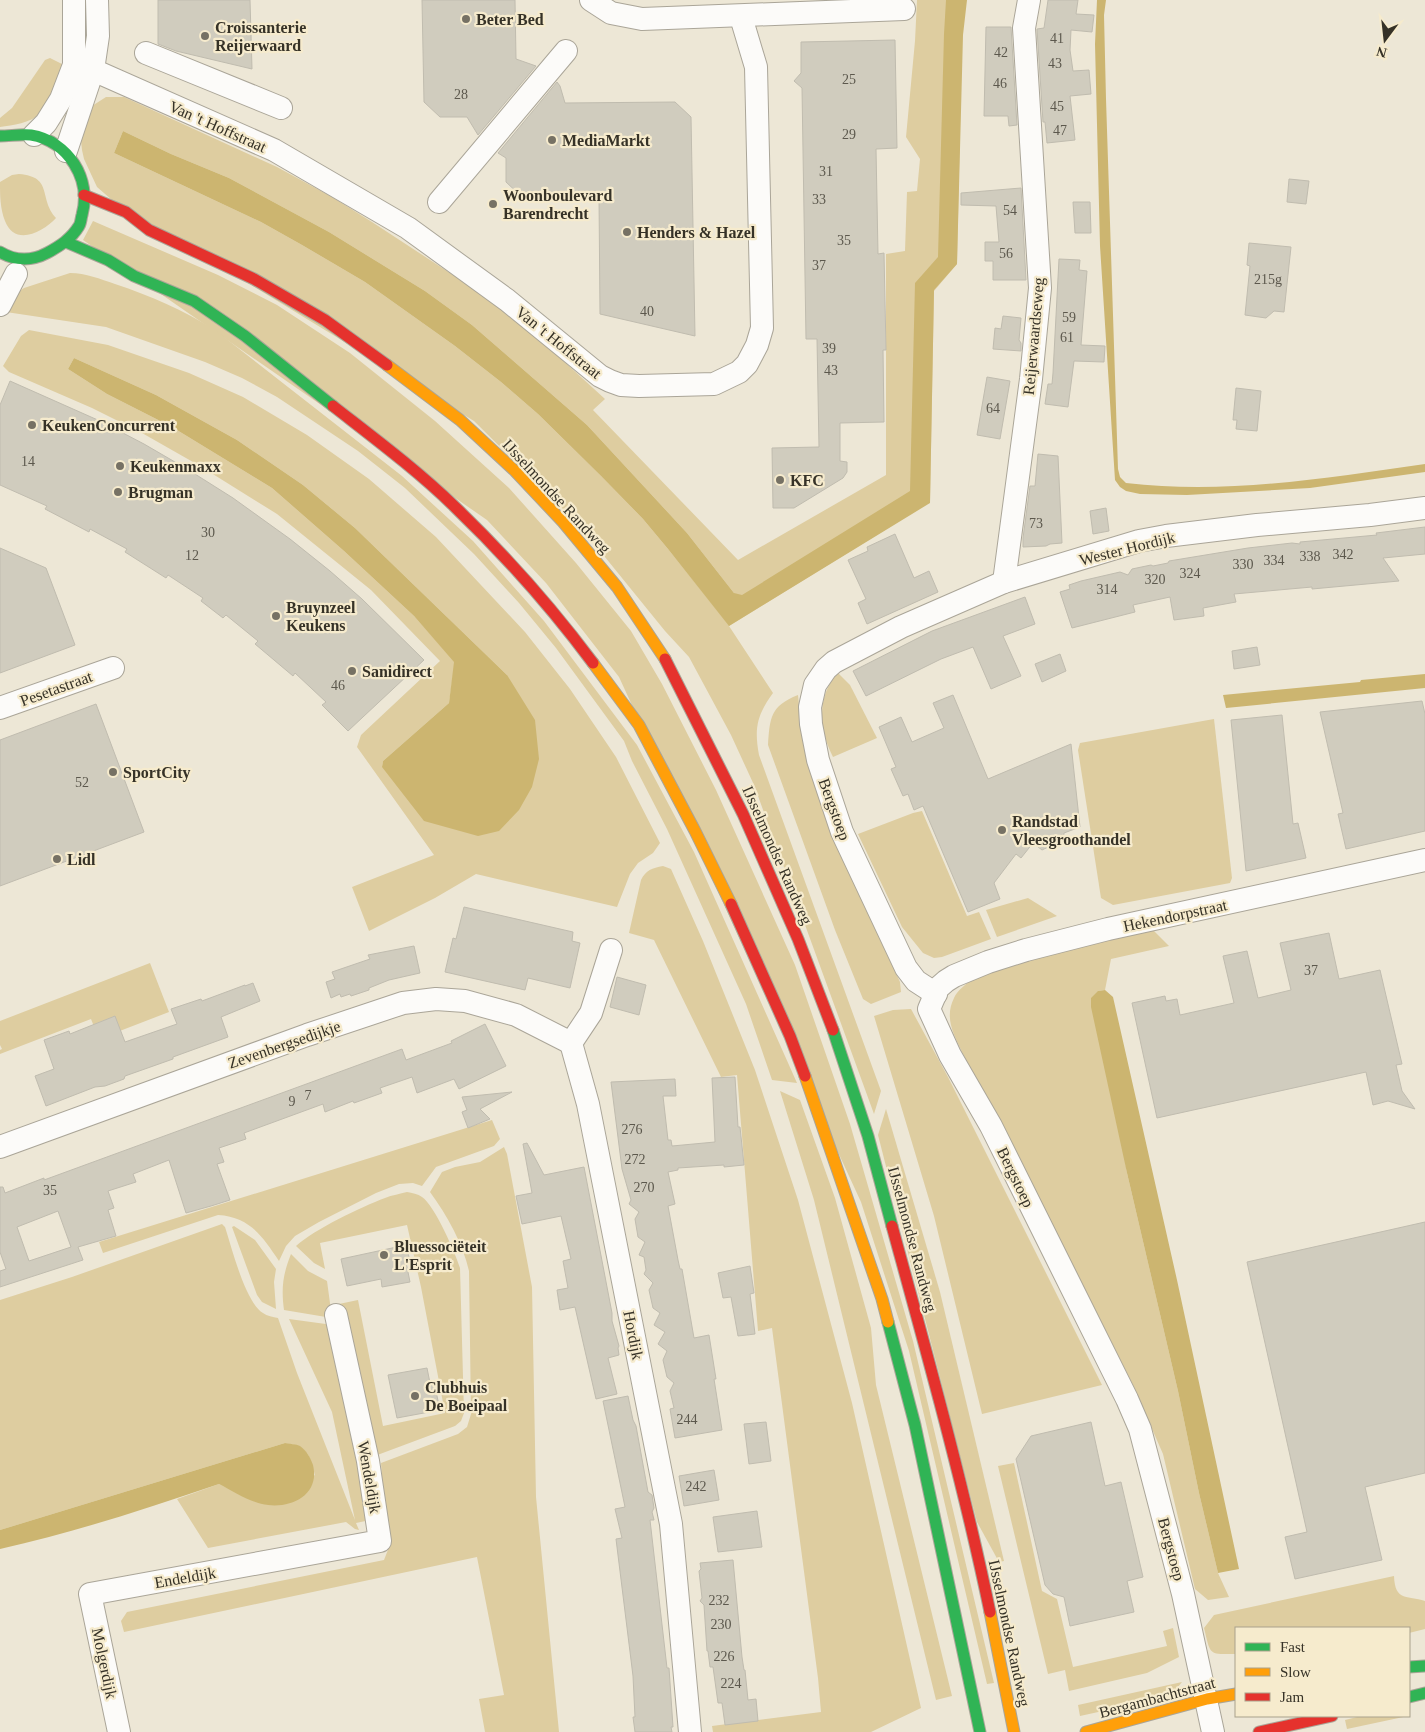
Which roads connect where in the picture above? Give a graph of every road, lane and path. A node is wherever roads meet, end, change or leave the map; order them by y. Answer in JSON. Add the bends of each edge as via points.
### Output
{"nodes":[{"id":1,"x":74,"y":0,"type":"edge"},
{"id":2,"x":97,"y":0,"type":"edge"},
{"id":3,"x":591,"y":0,"type":"edge"},
{"id":4,"x":1028,"y":0,"type":"edge"},
{"id":5,"x":904,"y":9,"type":"dead end"},
{"id":6,"x":741,"y":17,"type":"junction"},
{"id":7,"x":566,"y":51,"type":"dead end"},
{"id":8,"x":146,"y":53,"type":"dead end"},
{"id":9,"x":83,"y":68,"type":"junction"},
{"id":10,"x":281,"y":108,"type":"dead end"},
{"id":11,"x":0,"y":136,"type":"edge"},
{"id":12,"x":28,"y":142,"type":"junction"},
{"id":13,"x":66,"y":151,"type":"junction"},
{"id":14,"x":84,"y":195,"type":"junction"},
{"id":15,"x":72,"y":199,"type":"dead end"},
{"id":16,"x":439,"y":202,"type":"dead end"},
{"id":17,"x":89,"y":212,"type":"junction"},
{"id":18,"x":126,"y":225,"type":"dead end"},
{"id":19,"x":149,"y":230,"type":"junction"},
{"id":20,"x":66,"y":242,"type":"junction"},
{"id":21,"x":0,"y":252,"type":"edge"},
{"id":22,"x":17,"y":270,"type":"junction"},
{"id":23,"x":110,"y":273,"type":"dead end"},
{"id":24,"x":134,"y":276,"type":"junction"},
{"id":25,"x":0,"y":305,"type":"edge"},
{"id":26,"x":1425,"y":508,"type":"edge"},
{"id":27,"x":1004,"y":582,"type":"junction"},
{"id":28,"x":846,"y":654,"type":"joint"},
{"id":29,"x":113,"y":668,"type":"dead end"},
{"id":30,"x":0,"y":708,"type":"edge"},
{"id":31,"x":1425,"y":860,"type":"edge"},
{"id":32,"x":611,"y":950,"type":"dead end"},
{"id":33,"x":936,"y":994,"type":"junction"},
{"id":34,"x":571,"y":1043,"type":"junction"},
{"id":35,"x":0,"y":1146,"type":"edge"},
{"id":36,"x":336,"y":1315,"type":"dead end"},
{"id":37,"x":280,"y":1560,"type":"joint"},
{"id":38,"x":90,"y":1594,"type":"joint"},
{"id":39,"x":1425,"y":1666,"type":"edge"},
{"id":40,"x":1410,"y":1667,"type":"edge"},
{"id":41,"x":1425,"y":1693,"type":"edge"},
{"id":42,"x":1235,"y":1694,"type":"edge"},
{"id":43,"x":1410,"y":1697,"type":"edge"},
{"id":44,"x":1207,"y":1699,"type":"junction"},
{"id":45,"x":1327,"y":1717,"type":"edge"},
{"id":46,"x":120,"y":1732,"type":"edge"},
{"id":47,"x":690,"y":1732,"type":"edge"},
{"id":48,"x":980,"y":1732,"type":"edge"},
{"id":49,"x":1014,"y":1732,"type":"edge"},
{"id":50,"x":1086,"y":1732,"type":"edge"},
{"id":51,"x":1213,"y":1732,"type":"edge"},
{"id":52,"x":1259,"y":1732,"type":"edge"}],
"edges":[{"from":1,"to":9,"type":"street"},
{"from":2,"to":9,"type":"street","via":[[98,36]]},
{"from":3,"to":6,"type":"street","via":[[611,14],[642,20]]},
{"from":4,"to":27,"type":"street","name":"Reijerwaardseweg","via":[[1024,28],[1040,288]]},
{"from":5,"to":6,"type":"street"},
{"from":6,"to":9,"type":"street","name":"Van 't Hoffstraat","via":[[756,67],[762,328],[758,345],[747,364],[714,384],[621,385],[600,376],[507,300],[408,228],[274,150]]},
{"from":7,"to":16,"type":"street"},
{"from":8,"to":10,"type":"street"},
{"from":9,"to":12,"type":"street","via":[[46,123]]},
{"from":9,"to":13,"type":"street"},
{"from":11,"to":12,"type":"main road","via":[[14,134]]},
{"from":12,"to":13,"type":"main road","via":[[46,138]]},
{"from":13,"to":14,"type":"main road","via":[[81,176]]},
{"from":14,"to":17,"type":"main road"},
{"from":14,"to":19,"type":"main road","name":"IJsselmondse Randweg","via":[[126,212]]},
{"from":15,"to":17,"type":"main road"},
{"from":17,"to":20,"type":"main road"},
{"from":18,"to":19,"type":"main road","name":"IJsselmondse Randweg"},
{"from":19,"to":49,"type":"main road","name":"IJsselmondse Randweg","via":[[254,279],[325,320],[460,420],[563,522],[617,587],[670,666],[743,814],[798,939],[835,1035],[865,1127],[935,1385],[982,1575]]},
{"from":20,"to":22,"type":"main road"},
{"from":20,"to":24,"type":"main road","via":[[108,260]]},
{"from":21,"to":22,"type":"main road","via":[[13,258]]},
{"from":22,"to":25,"type":"street"},
{"from":23,"to":24,"type":"main road"},
{"from":24,"to":48,"type":"main road","via":[[194,302],[245,336],[454,505],[510,563],[566,629],[640,725],[742,926],[814,1096],[882,1299],[915,1425]]},
{"from":26,"to":27,"type":"street","name":"Wester Hordijk","via":[[1166,536],[1139,541]]},
{"from":27,"to":28,"type":"street","name":"Wester Hordijk"},
{"from":28,"to":33,"type":"street","name":"Bergstoep","via":[[826,669],[815,685],[810,706],[818,760],[842,832],[906,968],[916,981]]},
{"from":29,"to":30,"type":"street","name":"Pesetastraat"},
{"from":31,"to":33,"type":"street","name":"Hekendorpstraat","via":[[1026,950],[954,976],[938,988]]},
{"from":32,"to":34,"type":"street","via":[[591,1014]]},
{"from":33,"to":44,"type":"street","name":"Bergstoep","via":[[930,1009],[950,1055],[991,1126],[1140,1429]]},
{"from":34,"to":35,"type":"street","name":"Zevenbergsedijkje","via":[[516,1015],[465,1001],[436,999],[403,1003]]},
{"from":34,"to":47,"type":"street","name":"Hordijk","via":[[588,1104],[671,1524]]},
{"from":36,"to":37,"type":"street","name":"Wendeldijk","via":[[368,1462],[380,1541]]},
{"from":37,"to":38,"type":"street","name":"Endeldijk"},
{"from":38,"to":46,"type":"street","name":"Molgerdijk"},
{"from":39,"to":40,"type":"main road"},
{"from":41,"to":43,"type":"main road"},
{"from":42,"to":44,"type":"main road","name":"Bergambachtstraat"},
{"from":44,"to":50,"type":"main road","name":"Bergambachtstraat"},
{"from":44,"to":51,"type":"street","name":"Bergstoep"},
{"from":45,"to":52,"type":"main road"}]}
